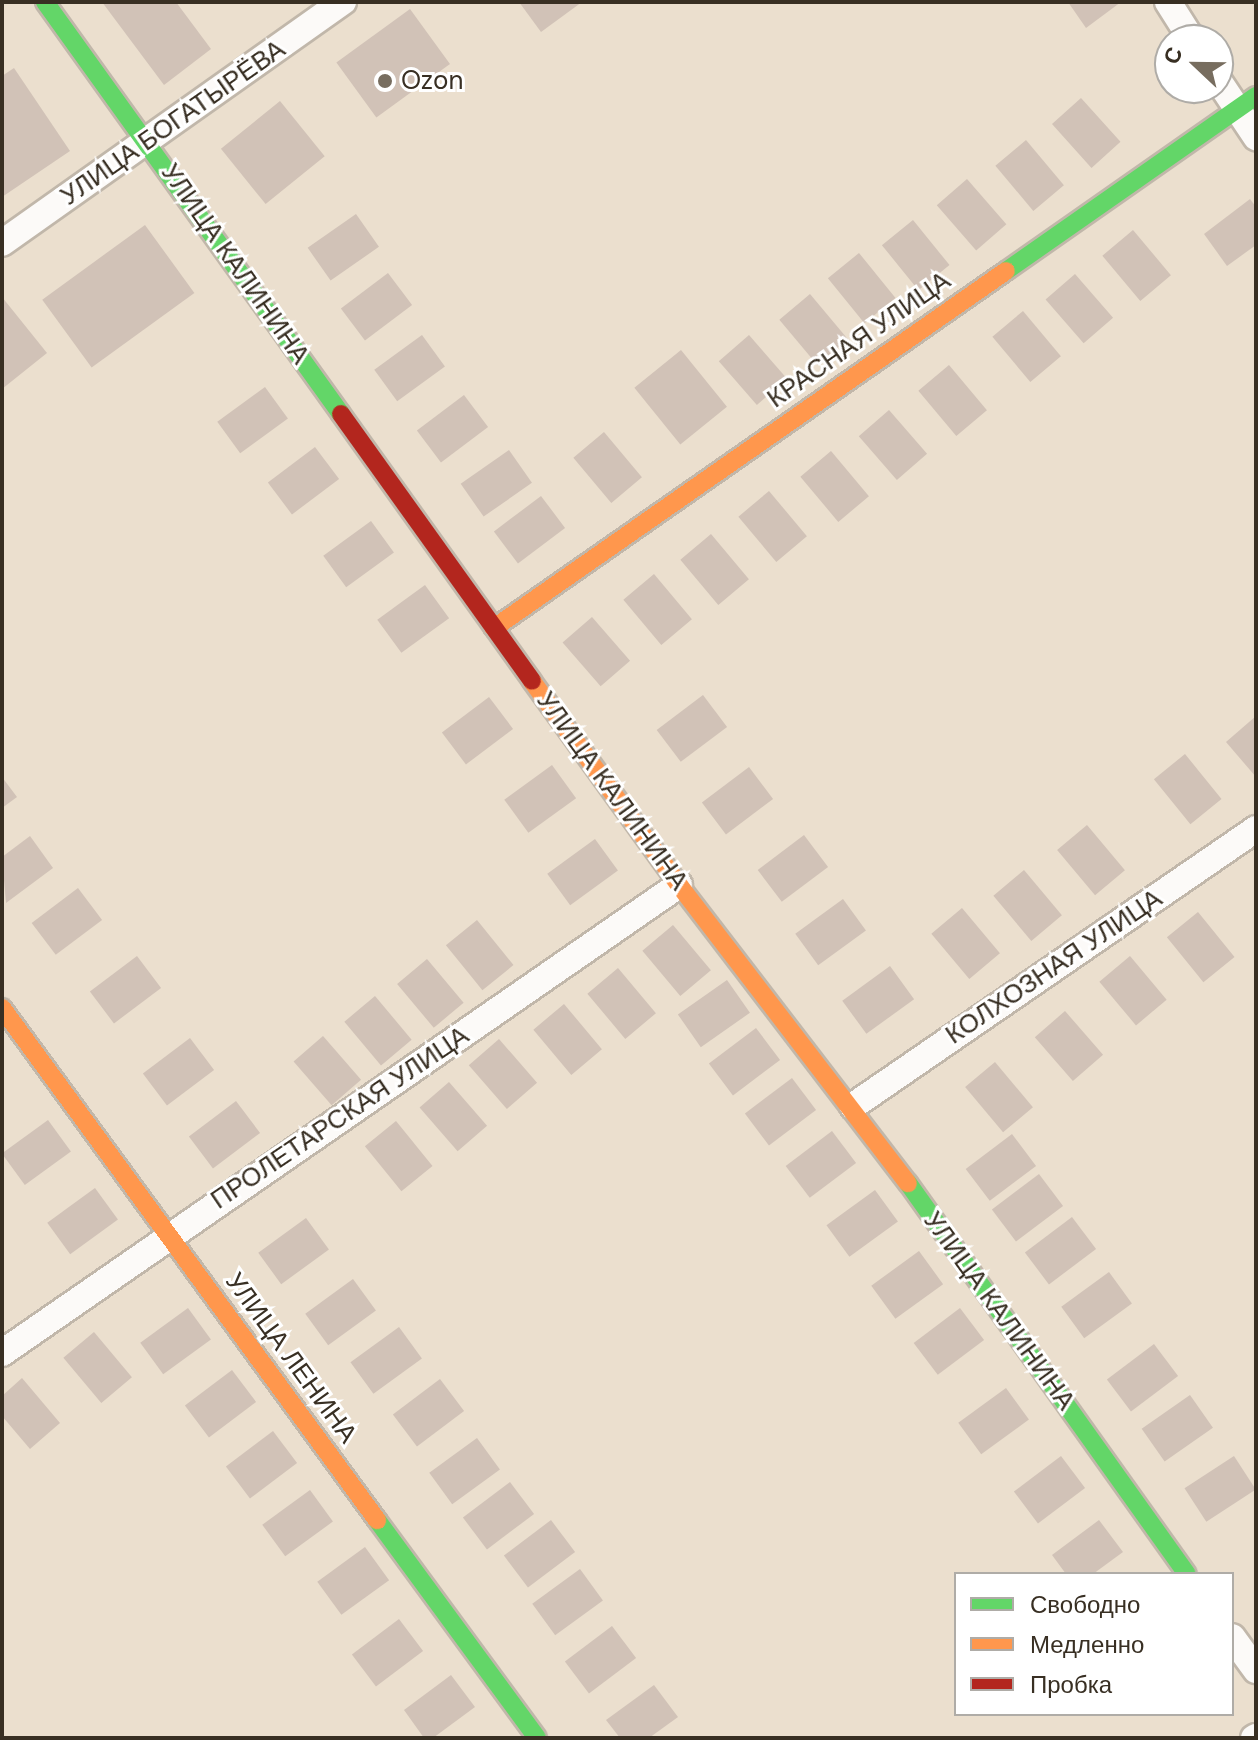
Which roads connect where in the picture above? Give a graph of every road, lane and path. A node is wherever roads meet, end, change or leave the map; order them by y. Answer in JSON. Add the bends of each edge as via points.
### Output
{"nodes":[{"id":1,"x":45,"y":2,"type":"edge"},
{"id":2,"x":343,"y":2,"type":"edge"},
{"id":3,"x":1168,"y":2,"type":"edge"},
{"id":4,"x":1182,"y":24,"type":"edge"},
{"id":5,"x":1246,"y":102,"type":"edge"},
{"id":6,"x":1256,"y":137,"type":"edge"},
{"id":7,"x":148,"y":142,"type":"junction"},
{"id":8,"x":2,"y":243,"type":"edge"},
{"id":9,"x":494,"y":628,"type":"junction"},
{"id":10,"x":1256,"y":829,"type":"edge"},
{"id":11,"x":679,"y":885,"type":"junction"},
{"id":12,"x":2,"y":1008,"type":"edge"},
{"id":13,"x":853,"y":1106,"type":"junction"},
{"id":14,"x":169,"y":1235,"type":"junction"},
{"id":15,"x":2,"y":1353,"type":"edge"},
{"id":16,"x":1186,"y":1572,"type":"edge"},
{"id":17,"x":1234,"y":1640,"type":"edge"},
{"id":18,"x":1256,"y":1670,"type":"edge"},
{"id":19,"x":537,"y":1738,"type":"edge"}],
"edges":[{"from":1,"to":7,"type":"street","name":"УЛИЦА КАЛИНИНА"},
{"from":2,"to":7,"type":"street","name":"УЛИЦА БОГАТЫРЁВА"},
{"from":3,"to":4,"type":"street"},
{"from":5,"to":6,"type":"street"},
{"from":5,"to":9,"type":"street","name":"КРАСНАЯ УЛИЦА"},
{"from":7,"to":8,"type":"street","name":"УЛИЦА БОГАТЫРЁВА"},
{"from":7,"to":9,"type":"street","name":"УЛИЦА КАЛИНИНА"},
{"from":9,"to":11,"type":"street","name":"УЛИЦА КАЛИНИНА"},
{"from":10,"to":13,"type":"street","name":"КОЛХОЗНАЯ УЛИЦА"},
{"from":11,"to":13,"type":"street","name":"УЛИЦА КАЛИНИНА"},
{"from":11,"to":14,"type":"street","name":"ПРОЛЕТАРСКАЯ УЛИЦА"},
{"from":12,"to":14,"type":"street","name":"УЛИЦА ЛЕНИНА"},
{"from":13,"to":16,"type":"street","name":"УЛИЦА КАЛИНИНА"},
{"from":14,"to":15,"type":"street","name":"ПРОЛЕТАРСКАЯ УЛИЦА"},
{"from":14,"to":19,"type":"street","name":"УЛИЦА ЛЕНИНА"},
{"from":17,"to":18,"type":"street"}]}
